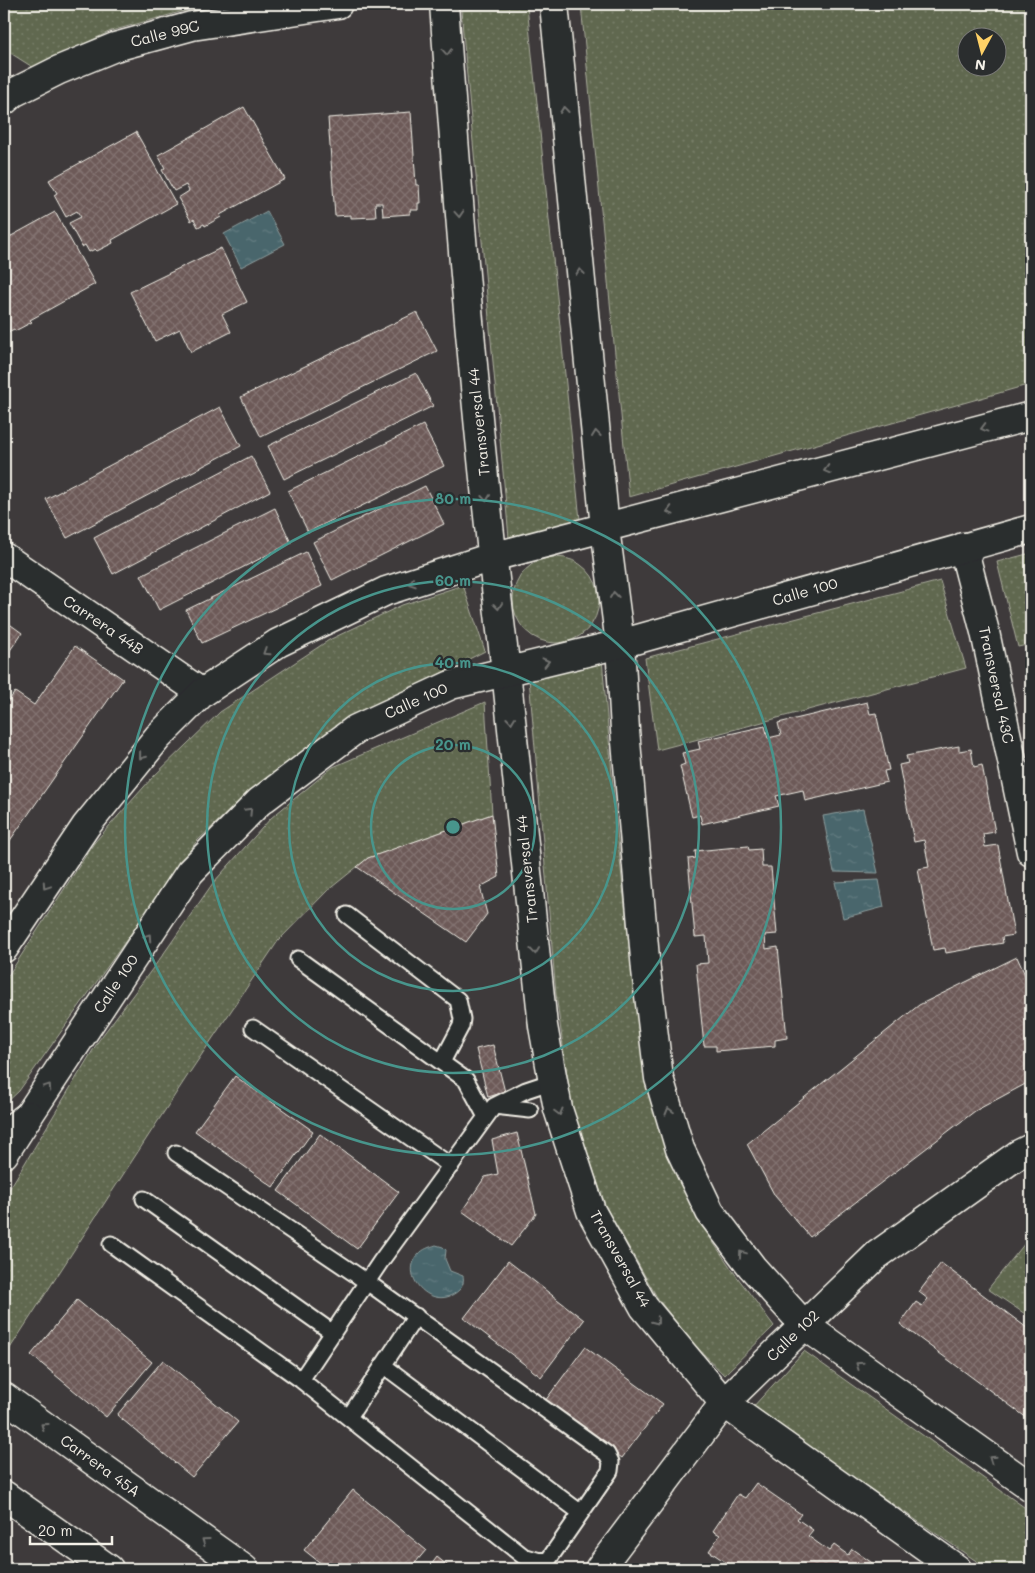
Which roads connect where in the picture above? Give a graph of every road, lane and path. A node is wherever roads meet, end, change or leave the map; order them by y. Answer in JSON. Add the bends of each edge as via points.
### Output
{"nodes":[{"id":1,"x":338,"y":4,"type":"edge"},
{"id":2,"x":444,"y":4,"type":"edge"},
{"id":3,"x":554,"y":4,"type":"edge"},
{"id":4,"x":7,"y":94,"type":"edge"},
{"id":5,"x":1031,"y":416,"type":"edge"},
{"id":6,"x":605,"y":528,"type":"junction"},
{"id":7,"x":1031,"y":529,"type":"edge"},
{"id":8,"x":963,"y":548,"type":"junction"},
{"id":9,"x":4,"y":557,"type":"edge"},
{"id":10,"x":492,"y":557,"type":"junction"},
{"id":11,"x":620,"y":644,"type":"junction"},
{"id":12,"x":506,"y":671,"type":"junction"},
{"id":13,"x":202,"y":693,"type":"junction"},
{"id":14,"x":1031,"y":852,"type":"edge"},
{"id":15,"x":347,"y":915,"type":"dead end"},
{"id":16,"x":4,"y":948,"type":"edge"},
{"id":17,"x":298,"y":959,"type":"dead end"},
{"id":18,"x":252,"y":1028,"type":"dead end"},
{"id":19,"x":442,"y":1062,"type":"junction"},
{"id":20,"x":553,"y":1081,"type":"junction"},
{"id":21,"x":530,"y":1110,"type":"dead end"},
{"id":22,"x":490,"y":1112,"type":"junction"},
{"id":23,"x":30,"y":1115,"type":"junction"},
{"id":24,"x":4,"y":1135,"type":"edge"},
{"id":25,"x":1031,"y":1148,"type":"edge"},
{"id":26,"x":176,"y":1153,"type":"dead end"},
{"id":27,"x":4,"y":1154,"type":"edge"},
{"id":28,"x":451,"y":1166,"type":"junction"},
{"id":29,"x":144,"y":1199,"type":"dead end"},
{"id":30,"x":110,"y":1244,"type":"dead end"},
{"id":31,"x":367,"y":1282,"type":"junction"},
{"id":32,"x":416,"y":1316,"type":"junction"},
{"id":33,"x":804,"y":1325,"type":"junction"},
{"id":34,"x":333,"y":1333,"type":"junction"},
{"id":35,"x":383,"y":1365,"type":"junction"},
{"id":36,"x":301,"y":1380,"type":"junction"},
{"id":37,"x":4,"y":1397,"type":"edge"},
{"id":38,"x":724,"y":1403,"type":"junction"},
{"id":39,"x":349,"y":1417,"type":"junction"},
{"id":40,"x":4,"y":1477,"type":"edge"},
{"id":41,"x":1031,"y":1487,"type":"edge"},
{"id":42,"x":4,"y":1495,"type":"edge"},
{"id":43,"x":581,"y":1513,"type":"junction"},
{"id":44,"x":66,"y":1538,"type":"junction"},
{"id":45,"x":109,"y":1569,"type":"edge"},
{"id":46,"x":244,"y":1569,"type":"edge"},
{"id":47,"x":599,"y":1569,"type":"edge"},
{"id":48,"x":957,"y":1569,"type":"edge"}],
"edges":[{"from":1,"to":4,"type":"street","name":"Calle 99C","via":[[192,26],[116,47]]},
{"from":2,"to":10,"type":"street","name":"Transversal 44","one_way":true,"via":[[461,236]]},
{"from":6,"to":3,"type":"street","one_way":true},
{"from":5,"to":6,"type":"street","one_way":true},
{"from":6,"to":10,"type":"street"},
{"from":11,"to":6,"type":"street","one_way":true},
{"from":7,"to":8,"type":"street","name":"Calle 100"},
{"from":8,"to":11,"type":"street","name":"Calle 100"},
{"from":8,"to":14,"type":"street","name":"Transversal 43C","via":[[985,632]]},
{"from":9,"to":13,"type":"street","name":"Carrera 44B"},
{"from":10,"to":12,"type":"street","name":"Transversal 44","one_way":true},
{"from":10,"to":13,"type":"street","one_way":true,"via":[[386,591],[278,643]]},
{"from":12,"to":11,"type":"street","name":"Calle 100","one_way":true},
{"from":33,"to":11,"type":"street","one_way":true,"via":[[752,1267],[710,1212],[680,1149],[659,1078],[645,960]]},
{"from":12,"to":20,"type":"street","name":"Transversal 44","one_way":true,"via":[[543,1026]]},
{"from":23,"to":12,"type":"street","name":"Calle 100","one_way":true,"via":[[190,872],[259,802],[356,729],[451,685]]},
{"from":13,"to":16,"type":"street","one_way":true,"via":[[158,737],[86,826]]},
{"from":15,"to":19,"type":"lane","via":[[458,1000],[461,1026]]},
{"from":17,"to":19,"type":"lane"},
{"from":18,"to":28,"type":"lane"},
{"from":19,"to":22,"type":"lane","via":[[466,1080]]},
{"from":20,"to":22,"type":"lane","via":[[526,1090]]},
{"from":20,"to":38,"type":"street","name":"Transversal 44","one_way":true,"via":[[558,1109],[591,1211],[644,1307]]},
{"from":21,"to":22,"type":"lane"},
{"from":22,"to":28,"type":"lane"},
{"from":23,"to":24,"type":"street","name":"Calle 100"},
{"from":23,"to":27,"type":"street"},
{"from":25,"to":33,"type":"street","name":"Calle 102","via":[[877,1255]]},
{"from":26,"to":31,"type":"lane"},
{"from":28,"to":31,"type":"lane"},
{"from":29,"to":34,"type":"lane"},
{"from":30,"to":36,"type":"lane"},
{"from":31,"to":32,"type":"lane"},
{"from":31,"to":34,"type":"lane"},
{"from":32,"to":35,"type":"lane"},
{"from":32,"to":43,"type":"lane","via":[[607,1454],[611,1462],[610,1471]]},
{"from":33,"to":38,"type":"street","name":"Calle 102"},
{"from":41,"to":33,"type":"street","one_way":true},
{"from":34,"to":36,"type":"lane"},
{"from":35,"to":39,"type":"lane"},
{"from":35,"to":43,"type":"lane"},
{"from":36,"to":39,"type":"lane"},
{"from":46,"to":37,"type":"street","name":"Carrera 45A","one_way":true},
{"from":38,"to":47,"type":"street","name":"Calle 102"},
{"from":38,"to":48,"type":"street","name":"Transversal 44"},
{"from":39,"to":43,"type":"lane","via":[[523,1556],[540,1561],[549,1559]]},
{"from":40,"to":44,"type":"street","via":[[62,1517]]},
{"from":42,"to":44,"type":"street"},
{"from":44,"to":45,"type":"street"}]}
